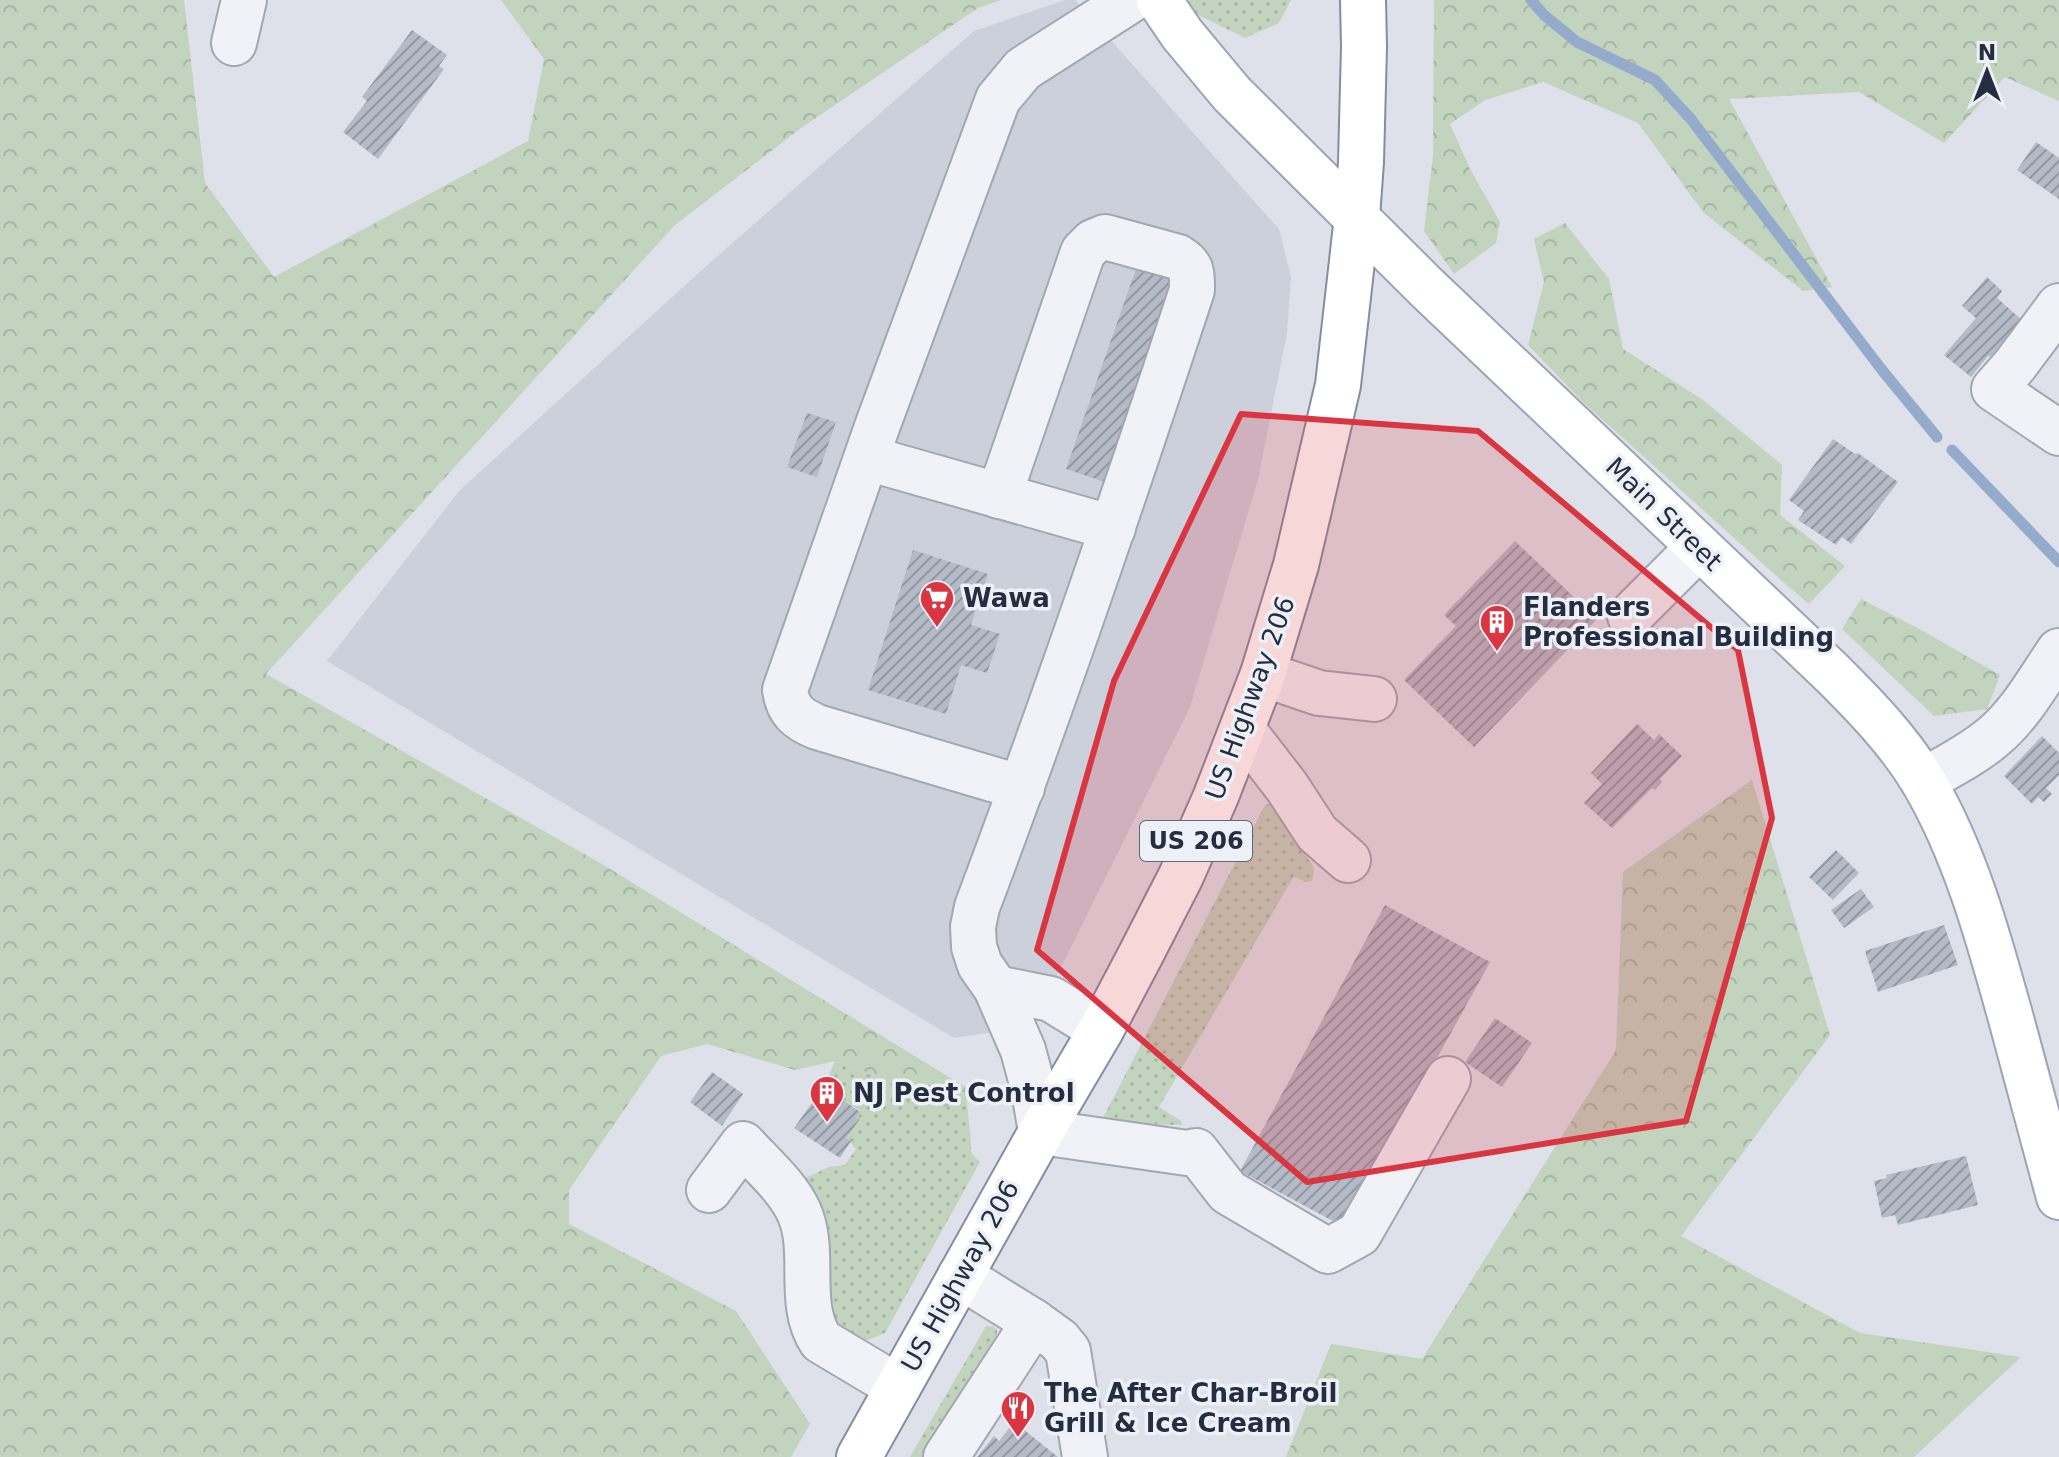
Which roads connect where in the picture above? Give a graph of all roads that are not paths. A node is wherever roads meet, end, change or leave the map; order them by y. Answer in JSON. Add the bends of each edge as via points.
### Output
{"nodes":[{"id":1,"x":244,"y":0,"type":"edge"},
{"id":2,"x":1131,"y":0,"type":"edge"},
{"id":3,"x":1159,"y":0,"type":"edge"},
{"id":4,"x":1363,"y":0,"type":"edge"},
{"id":5,"x":234,"y":43,"type":"dead end"},
{"id":6,"x":1357,"y":217,"type":"junction"},
{"id":7,"x":2059,"y":306,"type":"edge"},
{"id":8,"x":2059,"y":433,"type":"edge"},
{"id":9,"x":867,"y":458,"type":"junction"},
{"id":10,"x":999,"y":496,"type":"junction"},
{"id":11,"x":1113,"y":528,"type":"junction"},
{"id":12,"x":1699,"y":547,"type":"junction"},
{"id":13,"x":1630,"y":616,"type":"dead end"},
{"id":14,"x":2059,"y":651,"type":"edge"},
{"id":15,"x":1263,"y":674,"type":"junction"},
{"id":16,"x":1374,"y":699,"type":"dead end"},
{"id":17,"x":1243,"y":730,"type":"junction"},
{"id":18,"x":1923,"y":781,"type":"junction"},
{"id":19,"x":1022,"y":788,"type":"junction"},
{"id":20,"x":1348,"y":860,"type":"dead end"},
{"id":21,"x":996,"y":988,"type":"junction"},
{"id":22,"x":1101,"y":1030,"type":"junction"},
{"id":23,"x":1448,"y":1079,"type":"dead end"},
{"id":24,"x":1041,"y":1132,"type":"junction"},
{"id":25,"x":709,"y":1190,"type":"dead end"},
{"id":26,"x":2059,"y":1197,"type":"edge"},
{"id":27,"x":960,"y":1276,"type":"junction"},
{"id":28,"x":1034,"y":1322,"type":"junction"},
{"id":29,"x":898,"y":1387,"type":"junction"},
{"id":30,"x":859,"y":1457,"type":"edge"},
{"id":31,"x":946,"y":1457,"type":"edge"},
{"id":32,"x":1085,"y":1457,"type":"edge"}],
"edges":[{"from":1,"to":5,"type":"street"},
{"from":2,"to":9,"type":"street","via":[[1023,69],[998,99]]},
{"from":3,"to":6,"type":"main road","name":"Main Street","via":[[1224,86]]},
{"from":4,"to":6,"type":"main road","name":"US Highway 206","number":"US 206"},
{"from":6,"to":12,"type":"main road","name":"Main Street"},
{"from":6,"to":15,"type":"main road","name":"US Highway 206","number":"US 206","via":[[1329,428]]},
{"from":7,"to":8,"type":"street","via":[[1994,389]]},
{"from":9,"to":10,"type":"street"},
{"from":9,"to":19,"type":"street","via":[[789,675],[787,702],[794,714],[817,727]]},
{"from":10,"to":11,"type":"street"},
{"from":10,"to":11,"type":"street","via":[[1083,252],[1105,237],[1136,244],[1188,263],[1192,290]]},
{"from":11,"to":19,"type":"street"},
{"from":12,"to":13,"type":"street"},
{"from":12,"to":18,"type":"main road","name":"Main Street","via":[[1854,695]]},
{"from":14,"to":18,"type":"street","via":[[1996,735]]},
{"from":15,"to":16,"type":"street","via":[[1319,693]]},
{"from":15,"to":17,"type":"main road","name":"US Highway 206","number":"US 206"},
{"from":17,"to":20,"type":"street","via":[[1317,833]]},
{"from":17,"to":22,"type":"main road","name":"US Highway 206","number":"US 206","via":[[1181,876]]},
{"from":18,"to":26,"type":"main road","name":"Main Street","via":[[1983,923]]},
{"from":19,"to":21,"type":"street","via":[[973,927],[980,965]]},
{"from":21,"to":22,"type":"street","via":[[1051,999]]},
{"from":21,"to":24,"type":"street","via":[[1023,1050]]},
{"from":22,"to":24,"type":"main road","name":"US Highway 206","number":"US 206"},
{"from":23,"to":24,"type":"street","via":[[1359,1234],[1328,1251],[1228,1192],[1196,1151]]},
{"from":24,"to":27,"type":"main road","name":"US Highway 206","number":"US 206"},
{"from":25,"to":29,"type":"street","via":[[743,1144],[799,1213],[810,1316],[821,1341]]},
{"from":27,"to":28,"type":"street"},
{"from":27,"to":29,"type":"main road","name":"US Highway 206","number":"US 206"},
{"from":28,"to":31,"type":"street"},
{"from":28,"to":32,"type":"street","via":[[1068,1351]]},
{"from":29,"to":30,"type":"main road","name":"US Highway 206","number":"US 206"}]}
